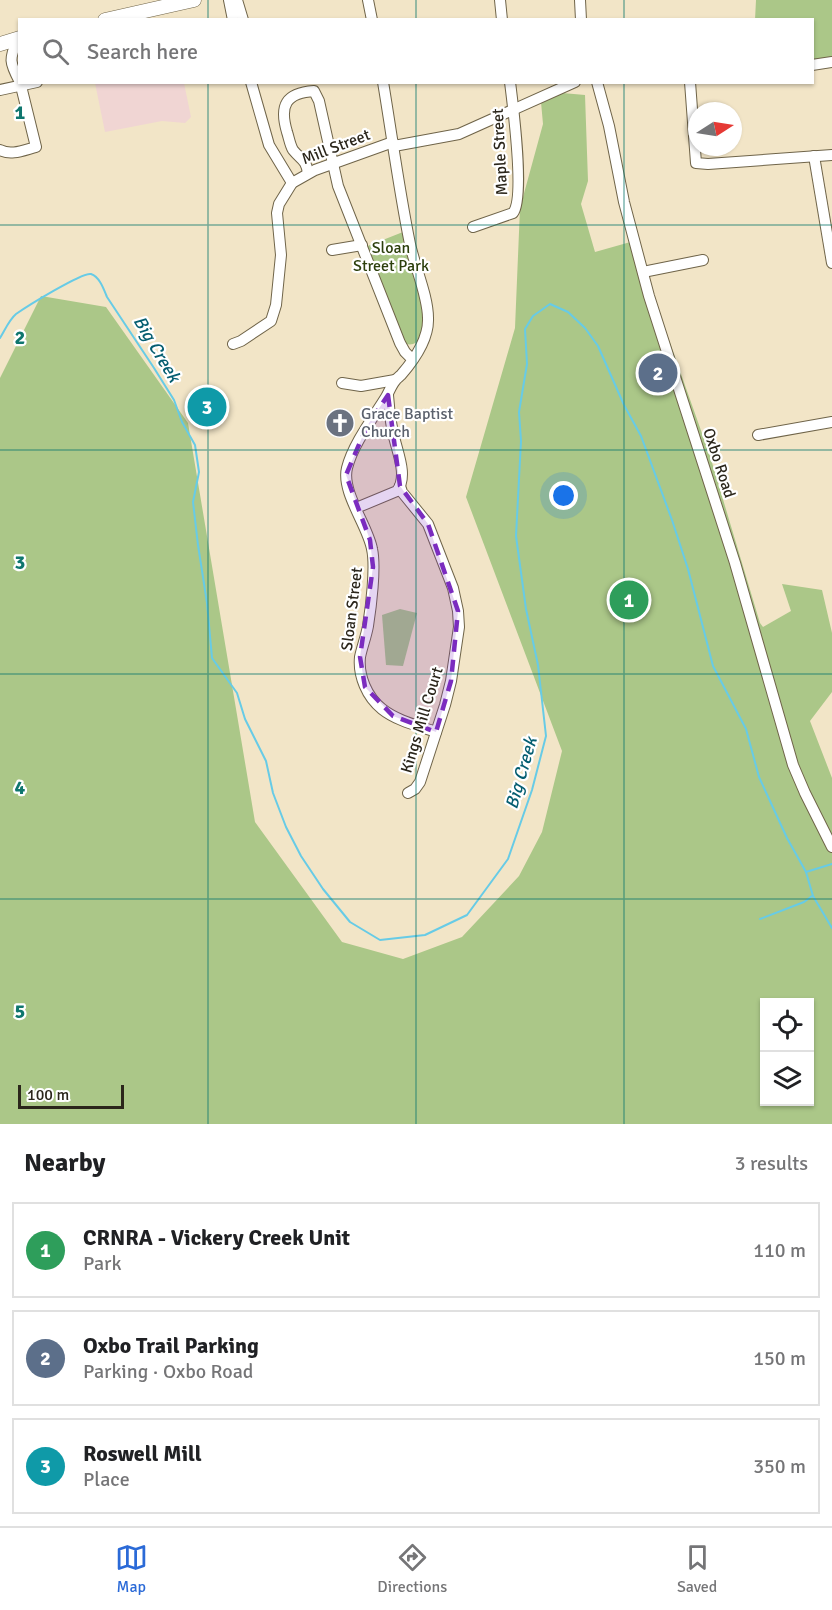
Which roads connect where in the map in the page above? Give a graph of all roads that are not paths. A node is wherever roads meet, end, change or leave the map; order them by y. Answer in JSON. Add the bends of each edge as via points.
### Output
{"nodes":[{"id":1,"x":194,"y":0,"type":"edge"},
{"id":2,"x":229,"y":0,"type":"edge"},
{"id":3,"x":237,"y":0,"type":"edge"},
{"id":4,"x":368,"y":0,"type":"edge"},
{"id":5,"x":500,"y":0,"type":"edge"},
{"id":6,"x":580,"y":0,"type":"edge"},
{"id":7,"x":114,"y":18,"type":"edge"},
{"id":8,"x":232,"y":18,"type":"edge"},
{"id":9,"x":242,"y":18,"type":"edge"},
{"id":10,"x":372,"y":18,"type":"edge"},
{"id":11,"x":502,"y":18,"type":"edge"},
{"id":12,"x":581,"y":18,"type":"edge"},
{"id":13,"x":18,"y":38,"type":"edge"},
{"id":14,"x":18,"y":40,"type":"edge"},
{"id":15,"x":0,"y":44,"type":"edge"},
{"id":16,"x":0,"y":59,"type":"edge"},
{"id":17,"x":832,"y":62,"type":"edge"},
{"id":18,"x":814,"y":65,"type":"edge"},
{"id":19,"x":12,"y":68,"type":"junction"},
{"id":20,"x":18,"y":79,"type":"edge"},
{"id":21,"x":18,"y":84,"type":"edge"},
{"id":22,"x":20,"y":84,"type":"edge"},
{"id":23,"x":252,"y":84,"type":"edge"},
{"id":24,"x":383,"y":84,"type":"edge"},
{"id":25,"x":510,"y":84,"type":"edge"},
{"id":26,"x":571,"y":84,"type":"edge"},
{"id":27,"x":598,"y":84,"type":"edge"},
{"id":28,"x":692,"y":84,"type":"edge"},
{"id":29,"x":0,"y":90,"type":"edge"},
{"id":30,"x":514,"y":110,"type":"junction"},
{"id":31,"x":394,"y":144,"type":"junction"},
{"id":32,"x":0,"y":150,"type":"edge"},
{"id":33,"x":832,"y":154,"type":"edge"},
{"id":34,"x":814,"y":156,"type":"junction"},
{"id":35,"x":333,"y":163,"type":"junction"},
{"id":36,"x":308,"y":173,"type":"junction"},
{"id":37,"x":292,"y":183,"type":"junction"},
{"id":38,"x":473,"y":227,"type":"dead end"},
{"id":39,"x":362,"y":245,"type":"junction"},
{"id":40,"x":332,"y":250,"type":"dead end"},
{"id":41,"x":703,"y":260,"type":"dead end"},
{"id":42,"x":832,"y":262,"type":"edge"},
{"id":43,"x":643,"y":272,"type":"junction"},
{"id":44,"x":233,"y":344,"type":"dead end"},
{"id":45,"x":412,"y":359,"type":"junction"},
{"id":46,"x":395,"y":380,"type":"junction"},
{"id":47,"x":342,"y":383,"type":"dead end"},
{"id":48,"x":388,"y":395,"type":"junction"},
{"id":49,"x":832,"y":422,"type":"edge"},
{"id":50,"x":758,"y":435,"type":"dead end"},
{"id":51,"x":400,"y":486,"type":"junction"},
{"id":52,"x":356,"y":508,"type":"junction"},
{"id":53,"x":436,"y":732,"type":"junction"},
{"id":54,"x":408,"y":793,"type":"dead end"},
{"id":55,"x":832,"y":847,"type":"edge"}],
"edges":[{"from":1,"to":7,"type":"main road"},
{"from":2,"to":8,"type":"street"},
{"from":3,"to":9,"type":"street"},
{"from":4,"to":10,"type":"street"},
{"from":5,"to":11,"type":"street"},
{"from":6,"to":12,"type":"street"},
{"from":13,"to":15,"type":"main road"},
{"from":14,"to":19,"type":"street","via":[[11,53]]},
{"from":16,"to":19,"type":"street"},
{"from":17,"to":18,"type":"street"},
{"from":19,"to":20,"type":"street"},
{"from":21,"to":29,"type":"street"},
{"from":22,"to":32,"type":"street","via":[[36,147],[13,153]]},
{"from":23,"to":37,"type":"street","name":"Mill Street","via":[[269,145]]},
{"from":24,"to":31,"type":"street","name":"Sloan Street"},
{"from":25,"to":30,"type":"street","name":"Maple Street"},
{"from":26,"to":30,"type":"street","name":"Mill Street"},
{"from":27,"to":43,"type":"street","name":"Oxbo Road"},
{"from":28,"to":34,"type":"street","via":[[696,163]]},
{"from":30,"to":31,"type":"street","name":"Mill Street","via":[[459,134]]},
{"from":30,"to":38,"type":"street","name":"Maple Street","via":[[519,189],[516,210]]},
{"from":31,"to":35,"type":"street","name":"Mill Street"},
{"from":31,"to":45,"type":"street","name":"Sloan Street","via":[[411,247],[429,319],[426,335]]},
{"from":33,"to":34,"type":"street"},
{"from":34,"to":42,"type":"street"},
{"from":35,"to":36,"type":"street","name":"Mill Street"},
{"from":35,"to":36,"type":"street","via":[[315,91],[301,92],[283,110],[292,148],[307,164]]},
{"from":35,"to":39,"type":"street"},
{"from":36,"to":37,"type":"street","name":"Mill Street"},
{"from":37,"to":44,"type":"street","name":"Mill Street","via":[[277,213],[281,255],[273,318]]},
{"from":39,"to":40,"type":"street"},
{"from":39,"to":45,"type":"street","via":[[400,343]]},
{"from":41,"to":43,"type":"street"},
{"from":43,"to":55,"type":"street","name":"Oxbo Road","via":[[735,563],[793,765]]},
{"from":45,"to":46,"type":"street","name":"Sloan Street"},
{"from":46,"to":47,"type":"street","via":[[361,386]]},
{"from":46,"to":48,"type":"street","name":"Sloan Street"},
{"from":48,"to":51,"type":"street","via":[[402,475]]},
{"from":48,"to":52,"type":"street","name":"Sloan Street","via":[[347,467],[346,481]]},
{"from":49,"to":50,"type":"street"},
{"from":51,"to":52,"type":"street","via":[[397,491]]},
{"from":51,"to":53,"type":"street","name":"Kings Mill Court","via":[[428,524],[459,611],[451,681]]},
{"from":52,"to":53,"type":"street","name":"Sloan Street","via":[[373,558],[368,626],[360,657],[365,687],[382,710]]},
{"from":53,"to":54,"type":"street","name":"Kings Mill Court","via":[[420,782]]}]}
